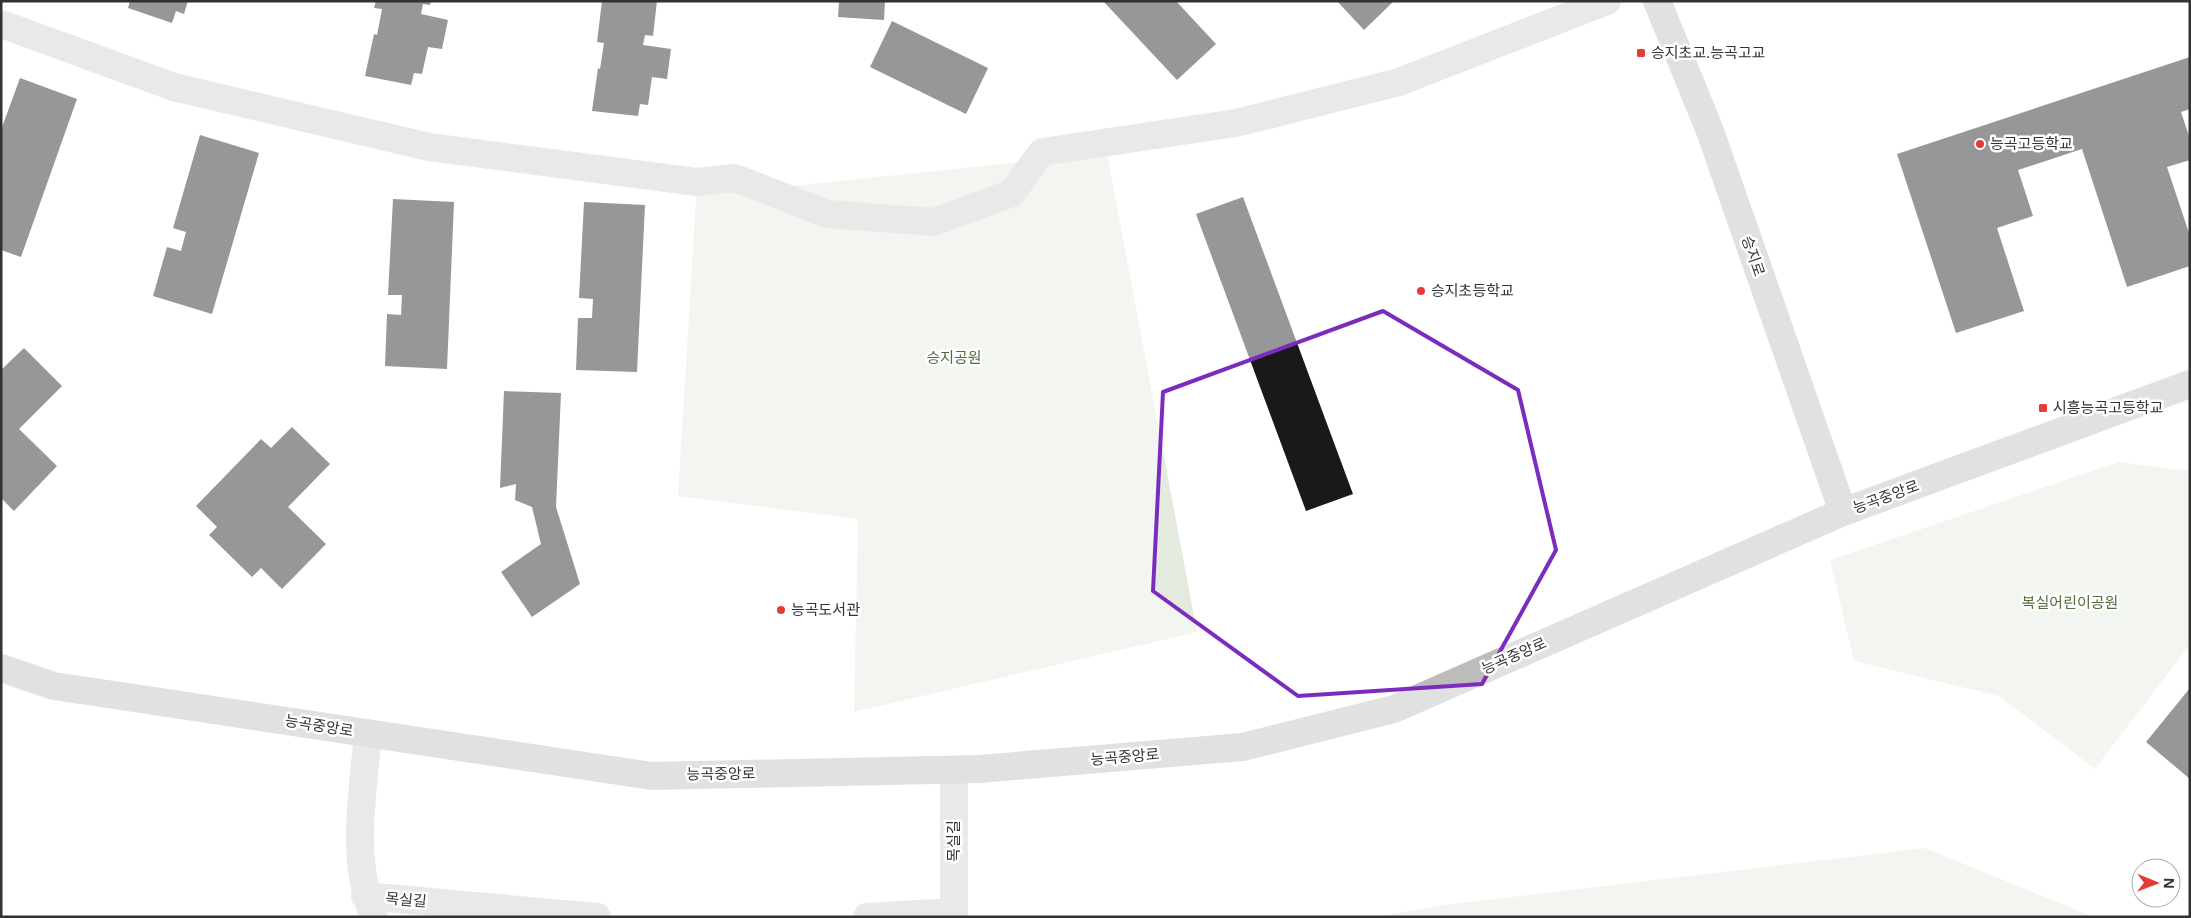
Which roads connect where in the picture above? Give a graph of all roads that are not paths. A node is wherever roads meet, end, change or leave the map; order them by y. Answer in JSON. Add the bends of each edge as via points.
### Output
{"nodes":[{"id":1,"x":1608,"y":1,"type":"edge"},
{"id":2,"x":1657,"y":1,"type":"edge"},
{"id":3,"x":1,"y":24,"type":"edge"},
{"id":4,"x":2190,"y":384,"type":"edge"},
{"id":5,"x":1843,"y":512,"type":"junction"},
{"id":6,"x":1,"y":668,"type":"edge"},
{"id":7,"x":368,"y":733,"type":"junction"},
{"id":8,"x":954,"y":770,"type":"junction"},
{"id":9,"x":370,"y":907,"type":"edge"},
{"id":10,"x":954,"y":914,"type":"edge"},
{"id":11,"x":597,"y":917,"type":"edge"},
{"id":12,"x":867,"y":917,"type":"edge"}],
"edges":[{"from":1,"to":3,"type":"street","via":[[1399,82],[1236,124],[1042,152],[1012,193],[934,222],[827,214],[735,178],[697,182],[429,147],[174,87]]},
{"from":2,"to":5,"type":"street","name":"승지로","via":[[1710,131]]},
{"from":4,"to":5,"type":"street","name":"능곡중앙로"},
{"from":5,"to":8,"type":"street","name":"능곡중앙로","via":[[1394,709],[1244,747]]},
{"from":6,"to":7,"type":"street","name":"능곡중앙로","via":[[54,686]]},
{"from":7,"to":8,"type":"street","name":"능곡중앙로","via":[[652,776]]},
{"from":7,"to":9,"type":"street","name":"목실길","via":[[359,844]]},
{"from":8,"to":10,"type":"street","name":"목실길"},
{"from":9,"to":11,"type":"street","name":"목실길"},
{"from":10,"to":12,"type":"street","name":"목실길"}]}
